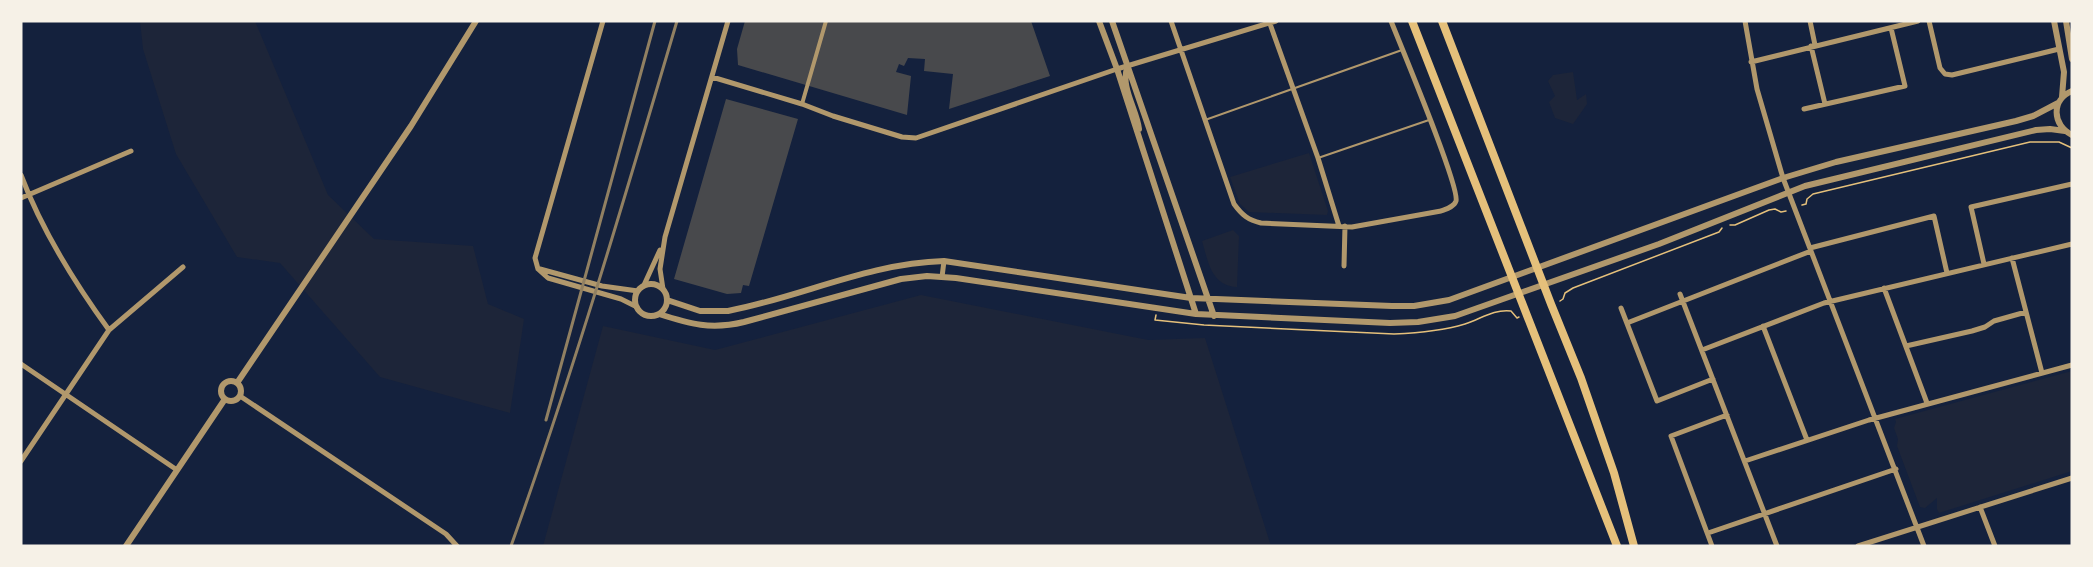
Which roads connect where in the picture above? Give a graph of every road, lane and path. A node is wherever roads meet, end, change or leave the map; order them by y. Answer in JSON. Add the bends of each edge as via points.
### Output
{"nodes":[{"id":1,"x":476,"y":21,"type":"edge"},
{"id":2,"x":603,"y":21,"type":"edge"},
{"id":3,"x":728,"y":21,"type":"edge"},
{"id":4,"x":826,"y":21,"type":"edge"},
{"id":5,"x":1099,"y":21,"type":"edge"},
{"id":6,"x":1112,"y":21,"type":"edge"},
{"id":7,"x":1171,"y":21,"type":"edge"},
{"id":8,"x":1391,"y":21,"type":"edge"},
{"id":9,"x":1412,"y":21,"type":"edge"},
{"id":10,"x":1442,"y":21,"type":"edge"},
{"id":11,"x":1745,"y":21,"type":"edge"},
{"id":12,"x":1810,"y":21,"type":"edge"},
{"id":13,"x":1918,"y":21,"type":"edge"},
{"id":14,"x":1929,"y":21,"type":"edge"},
{"id":15,"x":2054,"y":21,"type":"edge"},
{"id":16,"x":2066,"y":21,"type":"edge"},
{"id":17,"x":1271,"y":22,"type":"edge"},
{"id":18,"x":1891,"y":28,"type":"junction"},
{"id":19,"x":1813,"y":46,"type":"junction"},
{"id":20,"x":1180,"y":49,"type":"junction"},
{"id":21,"x":2059,"y":49,"type":"junction"},
{"id":22,"x":1402,"y":50,"type":"junction"},
{"id":23,"x":2072,"y":59,"type":"edge"},
{"id":24,"x":1751,"y":62,"type":"junction"},
{"id":25,"x":1128,"y":66,"type":"junction"},
{"id":26,"x":1117,"y":69,"type":"junction"},
{"id":27,"x":712,"y":77,"type":"junction"},
{"id":28,"x":1294,"y":90,"type":"junction"},
{"id":29,"x":2072,"y":92,"type":"edge"},
{"id":30,"x":2060,"y":100,"type":"junction"},
{"id":31,"x":802,"y":104,"type":"junction"},
{"id":32,"x":1826,"y":104,"type":"junction"},
{"id":33,"x":1804,"y":109,"type":"dead end"},
{"id":34,"x":1430,"y":119,"type":"junction"},
{"id":35,"x":1205,"y":120,"type":"junction"},
{"id":36,"x":2065,"y":131,"type":"junction"},
{"id":37,"x":2072,"y":135,"type":"edge"},
{"id":38,"x":1140,"y":142,"type":"junction"},
{"id":39,"x":2072,"y":148,"type":"edge"},
{"id":40,"x":131,"y":151,"type":"dead end"},
{"id":41,"x":1318,"y":158,"type":"junction"},
{"id":42,"x":21,"y":176,"type":"edge"},
{"id":43,"x":1783,"y":178,"type":"junction"},
{"id":44,"x":2072,"y":184,"type":"edge"},
{"id":45,"x":1788,"y":191,"type":"junction"},
{"id":46,"x":28,"y":194,"type":"junction"},
{"id":47,"x":21,"y":198,"type":"edge"},
{"id":48,"x":1806,"y":204,"type":"dead end"},
{"id":49,"x":1781,"y":212,"type":"dead end"},
{"id":50,"x":1342,"y":226,"type":"junction"},
{"id":51,"x":665,"y":237,"type":"junction"},
{"id":52,"x":2072,"y":244,"type":"edge"},
{"id":53,"x":1811,"y":249,"type":"junction"},
{"id":54,"x":2012,"y":258,"type":"junction"},
{"id":55,"x":944,"y":261,"type":"junction"},
{"id":56,"x":1984,"y":264,"type":"junction"},
{"id":57,"x":1344,"y":266,"type":"dead end"},
{"id":58,"x":183,"y":267,"type":"dead end"},
{"id":59,"x":1537,"y":267,"type":"junction"},
{"id":60,"x":538,"y":269,"type":"junction"},
{"id":61,"x":1947,"y":273,"type":"junction"},
{"id":62,"x":1512,"y":276,"type":"junction"},
{"id":63,"x":942,"y":277,"type":"junction"},
{"id":64,"x":1543,"y":284,"type":"junction"},
{"id":65,"x":644,"y":285,"type":"junction"},
{"id":66,"x":1884,"y":288,"type":"junction"},
{"id":67,"x":663,"y":289,"type":"junction"},
{"id":68,"x":638,"y":291,"type":"junction"},
{"id":69,"x":1519,"y":293,"type":"junction"},
{"id":70,"x":1680,"y":294,"type":"dead end"},
{"id":71,"x":1191,"y":298,"type":"junction"},
{"id":72,"x":1208,"y":299,"type":"junction"},
{"id":73,"x":667,"y":300,"type":"junction"},
{"id":74,"x":1683,"y":301,"type":"junction"},
{"id":75,"x":1831,"y":301,"type":"junction"},
{"id":76,"x":1551,"y":304,"type":"junction"},
{"id":77,"x":637,"y":307,"type":"junction"},
{"id":78,"x":1621,"y":308,"type":"dead end"},
{"id":79,"x":2026,"y":312,"type":"junction"},
{"id":80,"x":659,"y":314,"type":"junction"},
{"id":81,"x":1196,"y":314,"type":"junction"},
{"id":82,"x":1527,"y":314,"type":"junction"},
{"id":83,"x":1214,"y":316,"type":"junction"},
{"id":84,"x":1478,"y":318,"type":"dead end"},
{"id":85,"x":1627,"y":323,"type":"junction"},
{"id":86,"x":1763,"y":326,"type":"junction"},
{"id":87,"x":109,"y":330,"type":"junction"},
{"id":88,"x":1906,"y":346,"type":"junction"},
{"id":89,"x":1702,"y":350,"type":"junction"},
{"id":90,"x":21,"y":364,"type":"edge"},
{"id":91,"x":2072,"y":365,"type":"edge"},
{"id":92,"x":2042,"y":373,"type":"junction"},
{"id":93,"x":1713,"y":379,"type":"junction"},
{"id":94,"x":237,"y":383,"type":"junction"},
{"id":95,"x":66,"y":394,"type":"junction"},
{"id":96,"x":240,"y":396,"type":"junction"},
{"id":97,"x":225,"y":399,"type":"junction"},
{"id":98,"x":1928,"y":403,"type":"junction"},
{"id":99,"x":1727,"y":414,"type":"junction"},
{"id":100,"x":1876,"y":418,"type":"junction"},
{"id":101,"x":1808,"y":440,"type":"junction"},
{"id":102,"x":21,"y":461,"type":"edge"},
{"id":103,"x":1745,"y":461,"type":"junction"},
{"id":104,"x":1896,"y":469,"type":"junction"},
{"id":105,"x":177,"y":470,"type":"junction"},
{"id":106,"x":2072,"y":478,"type":"edge"},
{"id":107,"x":1980,"y":507,"type":"junction"},
{"id":108,"x":1765,"y":513,"type":"junction"},
{"id":109,"x":1917,"y":527,"type":"junction"},
{"id":110,"x":1708,"y":533,"type":"junction"},
{"id":111,"x":126,"y":546,"type":"edge"},
{"id":112,"x":457,"y":546,"type":"edge"},
{"id":113,"x":1617,"y":546,"type":"edge"},
{"id":114,"x":1634,"y":546,"type":"edge"},
{"id":115,"x":1712,"y":546,"type":"edge"},
{"id":116,"x":1777,"y":546,"type":"edge"},
{"id":117,"x":1858,"y":546,"type":"edge"},
{"id":118,"x":1924,"y":546,"type":"edge"},
{"id":119,"x":1995,"y":546,"type":"edge"}],
"edges":[{"from":1,"to":94,"type":"street","via":[[411,126]]},
{"from":2,"to":60,"type":"street","via":[[534,258]]},
{"from":3,"to":27,"type":"street"},
{"from":4,"to":31,"type":"street"},
{"from":5,"to":26,"type":"street"},
{"from":6,"to":25,"type":"street"},
{"from":7,"to":20,"type":"street"},
{"from":8,"to":22,"type":"street"},
{"from":9,"to":62,"type":"main road"},
{"from":10,"to":59,"type":"main road"},
{"from":11,"to":24,"type":"street"},
{"from":12,"to":19,"type":"street"},
{"from":13,"to":18,"type":"street"},
{"from":14,"to":21,"type":"street","via":[[1940,68],[1945,74]]},
{"from":15,"to":21,"type":"street"},
{"from":16,"to":23,"type":"street"},
{"from":17,"to":20,"type":"street"},
{"from":17,"to":28,"type":"street"},
{"from":18,"to":19,"type":"street"},
{"from":18,"to":32,"type":"street","via":[[1905,86]]},
{"from":19,"to":24,"type":"street"},
{"from":19,"to":32,"type":"street"},
{"from":20,"to":25,"type":"street"},
{"from":20,"to":35,"type":"street"},
{"from":21,"to":30,"type":"street","via":[[2064,72]]},
{"from":22,"to":28,"type":"lane"},
{"from":22,"to":34,"type":"street"},
{"from":24,"to":43,"type":"street"},
{"from":25,"to":26,"type":"street"},
{"from":25,"to":38,"type":"street","via":[[1125,81],[1138,119]]},
{"from":25,"to":72,"type":"street"},
{"from":26,"to":31,"type":"street","via":[[916,138],[902,137]]},
{"from":26,"to":38,"type":"street"},
{"from":27,"to":31,"type":"street"},
{"from":27,"to":51,"type":"street"},
{"from":28,"to":35,"type":"lane"},
{"from":28,"to":41,"type":"street"},
{"from":29,"to":30,"type":"street"},
{"from":30,"to":36,"type":"street","via":[[2057,118]]},
{"from":30,"to":43,"type":"street","via":[[2016,121]]},
{"from":32,"to":33,"type":"street"},
{"from":34,"to":41,"type":"lane"},
{"from":34,"to":50,"type":"street","via":[[1455,188],[1454,204],[1441,211]]},
{"from":35,"to":50,"type":"street","via":[[1234,204],[1242,216],[1261,224]]},
{"from":36,"to":37,"type":"street"},
{"from":36,"to":45,"type":"street","via":[[2036,130]]},
{"from":38,"to":71,"type":"street"},
{"from":39,"to":48,"type":"path","via":[[2059,142],[2030,142],[1814,194]]},
{"from":40,"to":46,"type":"street"},
{"from":41,"to":50,"type":"street"},
{"from":42,"to":46,"type":"street"},
{"from":43,"to":45,"type":"street"},
{"from":43,"to":59,"type":"street"},
{"from":44,"to":56,"type":"street","via":[[1971,207]]},
{"from":45,"to":53,"type":"street"},
{"from":45,"to":64,"type":"street","via":[[1669,241]]},
{"from":46,"to":47,"type":"street"},
{"from":46,"to":87,"type":"street","via":[[64,263]]},
{"from":49,"to":76,"type":"path","via":[[1769,210],[1728,225],[1719,232],[1573,288],[1565,292],[1563,299]]},
{"from":50,"to":57,"type":"street"},
{"from":51,"to":65,"type":"street"},
{"from":51,"to":67,"type":"street","via":[[660,269]]},
{"from":52,"to":54,"type":"street"},
{"from":53,"to":61,"type":"street","via":[[1934,216]]},
{"from":53,"to":74,"type":"street"},
{"from":53,"to":75,"type":"street"},
{"from":54,"to":56,"type":"street"},
{"from":54,"to":79,"type":"street"},
{"from":55,"to":63,"type":"street"},
{"from":55,"to":71,"type":"street"},
{"from":55,"to":73,"type":"street","via":[[890,266],[728,311],[700,311]]},
{"from":56,"to":61,"type":"street"},
{"from":58,"to":87,"type":"street"},
{"from":59,"to":62,"type":"street"},
{"from":59,"to":64,"type":"main road"},
{"from":60,"to":68,"type":"street"},
{"from":60,"to":77,"type":"street","via":[[555,280]]},
{"from":61,"to":66,"type":"street"},
{"from":62,"to":69,"type":"main road"},
{"from":62,"to":72,"type":"street","via":[[1449,300],[1414,306]]},
{"from":63,"to":80,"type":"street","via":[[902,279],[722,326],[698,325]]},
{"from":63,"to":81,"type":"street"},
{"from":64,"to":69,"type":"street"},
{"from":64,"to":76,"type":"main road"},
{"from":65,"to":67,"type":"street"},
{"from":65,"to":68,"type":"street"},
{"from":66,"to":75,"type":"street"},
{"from":66,"to":88,"type":"street"},
{"from":67,"to":73,"type":"street"},
{"from":68,"to":77,"type":"street"},
{"from":69,"to":82,"type":"main road"},
{"from":69,"to":83,"type":"street","via":[[1455,316],[1418,322]]},
{"from":70,"to":74,"type":"street"},
{"from":71,"to":72,"type":"street"},
{"from":71,"to":81,"type":"street"},
{"from":72,"to":83,"type":"street"},
{"from":73,"to":80,"type":"street"},
{"from":74,"to":85,"type":"street"},
{"from":74,"to":89,"type":"street"},
{"from":75,"to":86,"type":"street"},
{"from":75,"to":100,"type":"street"},
{"from":76,"to":114,"type":"main road","via":[[1611,463]]},
{"from":77,"to":80,"type":"street","via":[[644,315]]},
{"from":78,"to":85,"type":"street"},
{"from":79,"to":88,"type":"street","via":[[1972,331]]},
{"from":79,"to":92,"type":"street"},
{"from":81,"to":83,"type":"street"},
{"from":82,"to":84,"type":"path","via":[[1517,318],[1510,311],[1499,310]]},
{"from":82,"to":113,"type":"main road"},
{"from":85,"to":93,"type":"street","via":[[1657,401]]},
{"from":86,"to":89,"type":"street"},
{"from":86,"to":101,"type":"street"},
{"from":87,"to":95,"type":"street"},
{"from":88,"to":98,"type":"street"},
{"from":89,"to":93,"type":"street"},
{"from":90,"to":95,"type":"street"},
{"from":91,"to":92,"type":"street"},
{"from":92,"to":98,"type":"street"},
{"from":93,"to":99,"type":"street"},
{"from":94,"to":96,"type":"street"},
{"from":94,"to":97,"type":"street","via":[[223,385],[221,395]]},
{"from":95,"to":102,"type":"street"},
{"from":95,"to":105,"type":"street"},
{"from":96,"to":97,"type":"street","via":[[233,401]]},
{"from":96,"to":112,"type":"street","via":[[446,534]]},
{"from":97,"to":105,"type":"street"},
{"from":98,"to":100,"type":"street"},
{"from":99,"to":103,"type":"street"},
{"from":99,"to":110,"type":"street","via":[[1671,436]]},
{"from":100,"to":101,"type":"street"},
{"from":100,"to":104,"type":"street"},
{"from":101,"to":103,"type":"street"},
{"from":103,"to":108,"type":"street"},
{"from":104,"to":108,"type":"street"},
{"from":104,"to":109,"type":"street"},
{"from":105,"to":111,"type":"street"},
{"from":106,"to":107,"type":"street"},
{"from":107,"to":109,"type":"street"},
{"from":107,"to":119,"type":"street"},
{"from":108,"to":110,"type":"street"},
{"from":108,"to":116,"type":"street"},
{"from":109,"to":117,"type":"street"},
{"from":109,"to":118,"type":"street"},
{"from":110,"to":115,"type":"street"}]}
